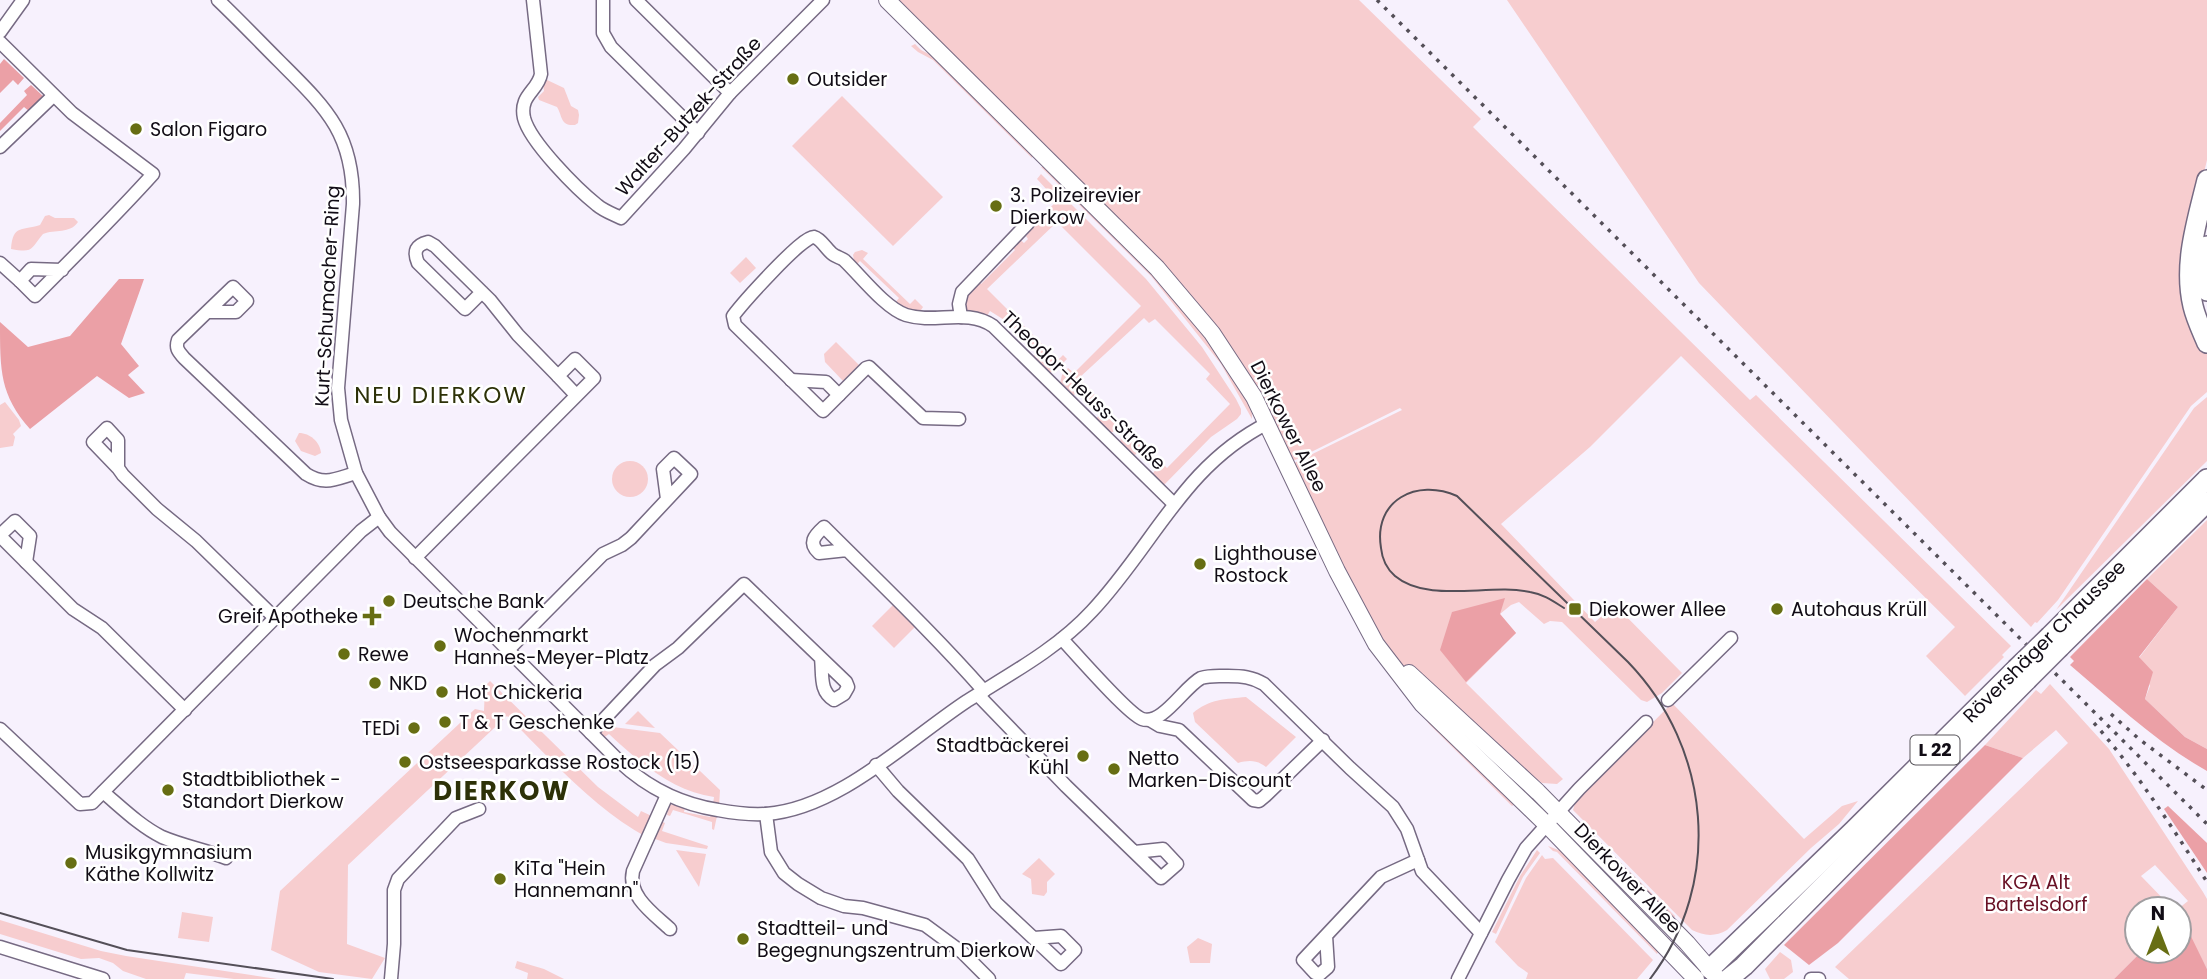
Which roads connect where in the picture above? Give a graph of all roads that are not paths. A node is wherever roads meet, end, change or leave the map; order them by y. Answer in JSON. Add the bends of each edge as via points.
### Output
{"nodes":[{"id":1,"x":23,"y":0,"type":"edge"},
{"id":2,"x":218,"y":0,"type":"edge"},
{"id":3,"x":533,"y":0,"type":"edge"},
{"id":4,"x":603,"y":0,"type":"edge"},
{"id":5,"x":636,"y":0,"type":"edge"},
{"id":6,"x":823,"y":0,"type":"edge"},
{"id":7,"x":887,"y":0,"type":"edge"},
{"id":8,"x":0,"y":32,"type":"edge"},
{"id":9,"x":0,"y":42,"type":"edge"},
{"id":10,"x":730,"y":93,"type":"junction"},
{"id":11,"x":53,"y":96,"type":"junction"},
{"id":12,"x":698,"y":133,"type":"junction"},
{"id":13,"x":0,"y":147,"type":"edge"},
{"id":14,"x":2207,"y":180,"type":"edge"},
{"id":15,"x":1028,"y":223,"type":"dead end"},
{"id":16,"x":2207,"y":246,"type":"edge"},
{"id":17,"x":0,"y":263,"type":"edge"},
{"id":18,"x":62,"y":270,"type":"junction"},
{"id":19,"x":20,"y":281,"type":"junction"},
{"id":20,"x":2207,"y":290,"type":"edge"},
{"id":21,"x":482,"y":292,"type":"junction"},
{"id":22,"x":207,"y":312,"type":"dead end"},
{"id":23,"x":961,"y":317,"type":"junction"},
{"id":24,"x":2207,"y":343,"type":"edge"},
{"id":25,"x":558,"y":376,"type":"junction"},
{"id":26,"x":791,"y":380,"type":"junction"},
{"id":27,"x":576,"y":395,"type":"junction"},
{"id":28,"x":839,"y":395,"type":"junction"},
{"id":29,"x":959,"y":419,"type":"dead end"},
{"id":30,"x":1268,"y":423,"type":"junction"},
{"id":31,"x":118,"y":468,"type":"dead end"},
{"id":32,"x":2207,"y":470,"type":"edge"},
{"id":33,"x":356,"y":473,"type":"junction"},
{"id":34,"x":2207,"y":479,"type":"edge"},
{"id":35,"x":667,"y":499,"type":"dead end"},
{"id":36,"x":2203,"y":501,"type":"edge"},
{"id":37,"x":1174,"y":504,"type":"junction"},
{"id":38,"x":379,"y":517,"type":"junction"},
{"id":39,"x":0,"y":536,"type":"edge"},
{"id":40,"x":847,"y":550,"type":"dead end"},
{"id":41,"x":415,"y":558,"type":"junction"},
{"id":42,"x":26,"y":562,"type":"junction"},
{"id":43,"x":275,"y":618,"type":"junction"},
{"id":44,"x":1731,"y":638,"type":"dead end"},
{"id":45,"x":1062,"y":639,"type":"junction"},
{"id":46,"x":508,"y":650,"type":"junction"},
{"id":47,"x":821,"y":658,"type":"dead end"},
{"id":48,"x":2021,"y":675,"type":"junction"},
{"id":49,"x":981,"y":693,"type":"junction"},
{"id":50,"x":1668,"y":700,"type":"dead end"},
{"id":51,"x":185,"y":710,"type":"junction"},
{"id":52,"x":1150,"y":720,"type":"junction"},
{"id":53,"x":1646,"y":722,"type":"dead end"},
{"id":54,"x":0,"y":729,"type":"edge"},
{"id":55,"x":591,"y":733,"type":"junction"},
{"id":56,"x":1323,"y":740,"type":"junction"},
{"id":57,"x":876,"y":765,"type":"junction"},
{"id":58,"x":103,"y":792,"type":"junction"},
{"id":59,"x":667,"y":795,"type":"junction"},
{"id":60,"x":479,"y":809,"type":"dead end"},
{"id":61,"x":766,"y":814,"type":"junction"},
{"id":62,"x":1552,"y":818,"type":"junction"},
{"id":63,"x":1135,"y":852,"type":"dead end"},
{"id":64,"x":226,"y":859,"type":"dead end"},
{"id":65,"x":1418,"y":860,"type":"junction"},
{"id":66,"x":670,"y":929,"type":"dead end"},
{"id":67,"x":1481,"y":933,"type":"junction"},
{"id":68,"x":1326,"y":936,"type":"dead end"},
{"id":69,"x":1034,"y":938,"type":"dead end"},
{"id":70,"x":0,"y":947,"type":"edge"},
{"id":71,"x":1706,"y":977,"type":"edge"},
{"id":72,"x":103,"y":979,"type":"edge"},
{"id":73,"x":391,"y":979,"type":"edge"},
{"id":74,"x":989,"y":979,"type":"edge"},
{"id":75,"x":1458,"y":979,"type":"edge"},
{"id":76,"x":1728,"y":979,"type":"edge"},
{"id":77,"x":1811,"y":979,"type":"edge"},
{"id":78,"x":1819,"y":979,"type":"edge"}],
"edges":[{"from":1,"to":8,"type":"street"},
{"from":2,"to":33,"type":"street","name":"Kurt-Schumacher-Ring","via":[[314,96],[345,144],[353,204],[338,396]]},
{"from":3,"to":12,"type":"street","name":"Walter-Butzek-Straße","via":[[541,74],[526,95],[524,117],[540,149],[598,206],[621,218]]},
{"from":4,"to":12,"type":"street","via":[[602,26],[611,47]]},
{"from":5,"to":10,"type":"street"},
{"from":6,"to":10,"type":"street","name":"Walter-Butzek-Straße"},
{"from":7,"to":30,"type":"main road","name":"Dierkower Allee","number":"L 22","via":[[1174,286],[1234,364]]},
{"from":9,"to":11,"type":"street"},
{"from":10,"to":12,"type":"street","name":"Walter-Butzek-Straße"},
{"from":11,"to":13,"type":"street"},
{"from":11,"to":18,"type":"street","via":[[153,174]]},
{"from":14,"to":24,"type":"highway","via":[[2191,249],[2190,279],[2193,306]]},
{"from":15,"to":23,"type":"street","via":[[962,292]]},
{"from":16,"to":20,"type":"highway"},
{"from":17,"to":19,"type":"street"},
{"from":18,"to":19,"type":"street","via":[[31,269]]},
{"from":18,"to":19,"type":"street","via":[[36,296]]},
{"from":21,"to":21,"type":"street","via":[[435,246],[428,242],[416,249],[418,262],[465,309]]},
{"from":21,"to":25,"type":"street"},
{"from":22,"to":33,"type":"street","via":[[178,340],[184,358],[306,474],[326,482]]},
{"from":23,"to":26,"type":"street","name":"Theodor-Heuss-Straße","via":[[916,317],[901,312],[818,239],[807,238],[733,316],[735,324]]},
{"from":23,"to":37,"type":"street","name":"Theodor-Heuss-Straße","via":[[979,318],[993,326]]},
{"from":25,"to":27,"type":"street"},
{"from":25,"to":27,"type":"street","via":[[575,359],[594,378]]},
{"from":26,"to":28,"type":"street","via":[[826,383]]},
{"from":26,"to":28,"type":"street","name":"Theodor-Heuss-Straße","via":[[823,411]]},
{"from":27,"to":41,"type":"street"},
{"from":28,"to":29,"type":"street","name":"Theodor-Heuss-Straße","via":[[869,367],[923,418]]},
{"from":30,"to":37,"type":"street","name":"Kurt-Schumacher-Ring","via":[[1212,460]]},
{"from":30,"to":62,"type":"main road","name":"Dierkower Allee","number":"L 22","via":[[1376,644],[1423,704]]},
{"from":31,"to":43,"type":"street"},
{"from":32,"to":36,"type":"highway"},
{"from":33,"to":38,"type":"street","name":"Kurt-Schumacher-Ring"},
{"from":34,"to":36,"type":"highway","name":"Rövershäger Chaussee","number":"L 22"},
{"from":35,"to":46,"type":"street"},
{"from":36,"to":48,"type":"highway","name":"Rövershäger Chaussee","number":"L 22","bridge":true},
{"from":37,"to":45,"type":"street","name":"Kurt-Schumacher-Ring","via":[[1108,593]]},
{"from":38,"to":41,"type":"street","name":"Kurt-Schumacher-Ring"},
{"from":38,"to":43,"type":"street"},
{"from":39,"to":42,"type":"street"},
{"from":39,"to":42,"type":"street","via":[[15,521],[30,536]]},
{"from":40,"to":49,"type":"street","via":[[956,659]]},
{"from":41,"to":46,"type":"street","name":"Kurt-Schumacher-Ring"},
{"from":42,"to":51,"type":"street"},
{"from":43,"to":51,"type":"street"},
{"from":44,"to":50,"type":"street"},
{"from":45,"to":49,"type":"street","name":"Kurt-Schumacher-Ring"},
{"from":45,"to":52,"type":"street","via":[[1138,717]]},
{"from":46,"to":55,"type":"street","name":"Kurt-Schumacher-Ring"},
{"from":47,"to":55,"type":"street","via":[[744,584],[655,665]]},
{"from":48,"to":71,"type":"highway","name":"Rövershäger Chaussee","number":"L 22","via":[[1854,830]]},
{"from":48,"to":76,"type":"highway","name":"Rövershäger Chaussee","number":"L 22","via":[[1829,881]]},
{"from":49,"to":57,"type":"street","name":"Kurt-Schumacher-Ring"},
{"from":49,"to":63,"type":"street","via":[[1066,786]]},
{"from":51,"to":58,"type":"street"},
{"from":52,"to":56,"type":"street","via":[[1199,680],[1242,676],[1264,684]]},
{"from":52,"to":56,"type":"street","via":[[1179,730],[1259,801]]},
{"from":53,"to":62,"type":"street","name":"Dierkower Allee"},
{"from":54,"to":58,"type":"street","via":[[80,804],[92,803]]},
{"from":55,"to":59,"type":"street","name":"Kurt-Schumacher-Ring","via":[[634,774]]},
{"from":56,"to":65,"type":"street","via":[[1398,813]]},
{"from":57,"to":61,"type":"street","name":"Kurt-Schumacher-Ring","via":[[826,797]]},
{"from":57,"to":69,"type":"street","via":[[968,859],[996,902]]},
{"from":58,"to":64,"type":"street","via":[[161,836]]},
{"from":59,"to":61,"type":"street","name":"Kurt-Schumacher-Ring","via":[[738,814]]},
{"from":59,"to":66,"type":"street","via":[[631,878],[635,894]]},
{"from":60,"to":73,"type":"street","via":[[456,818],[398,879]]},
{"from":61,"to":74,"type":"street","via":[[771,852],[784,873],[798,884],[844,906],[925,926]]},
{"from":62,"to":67,"type":"street","via":[[1516,865]]},
{"from":62,"to":71,"type":"main road","name":"Dierkower Allee","number":"L 22","via":[[1672,928]]},
{"from":65,"to":67,"type":"street","via":[[1428,879]]},
{"from":65,"to":68,"type":"street","via":[[1381,877]]},
{"from":67,"to":75,"type":"street"},
{"from":70,"to":72,"type":"street"},
{"from":77,"to":78,"type":"street"}]}
